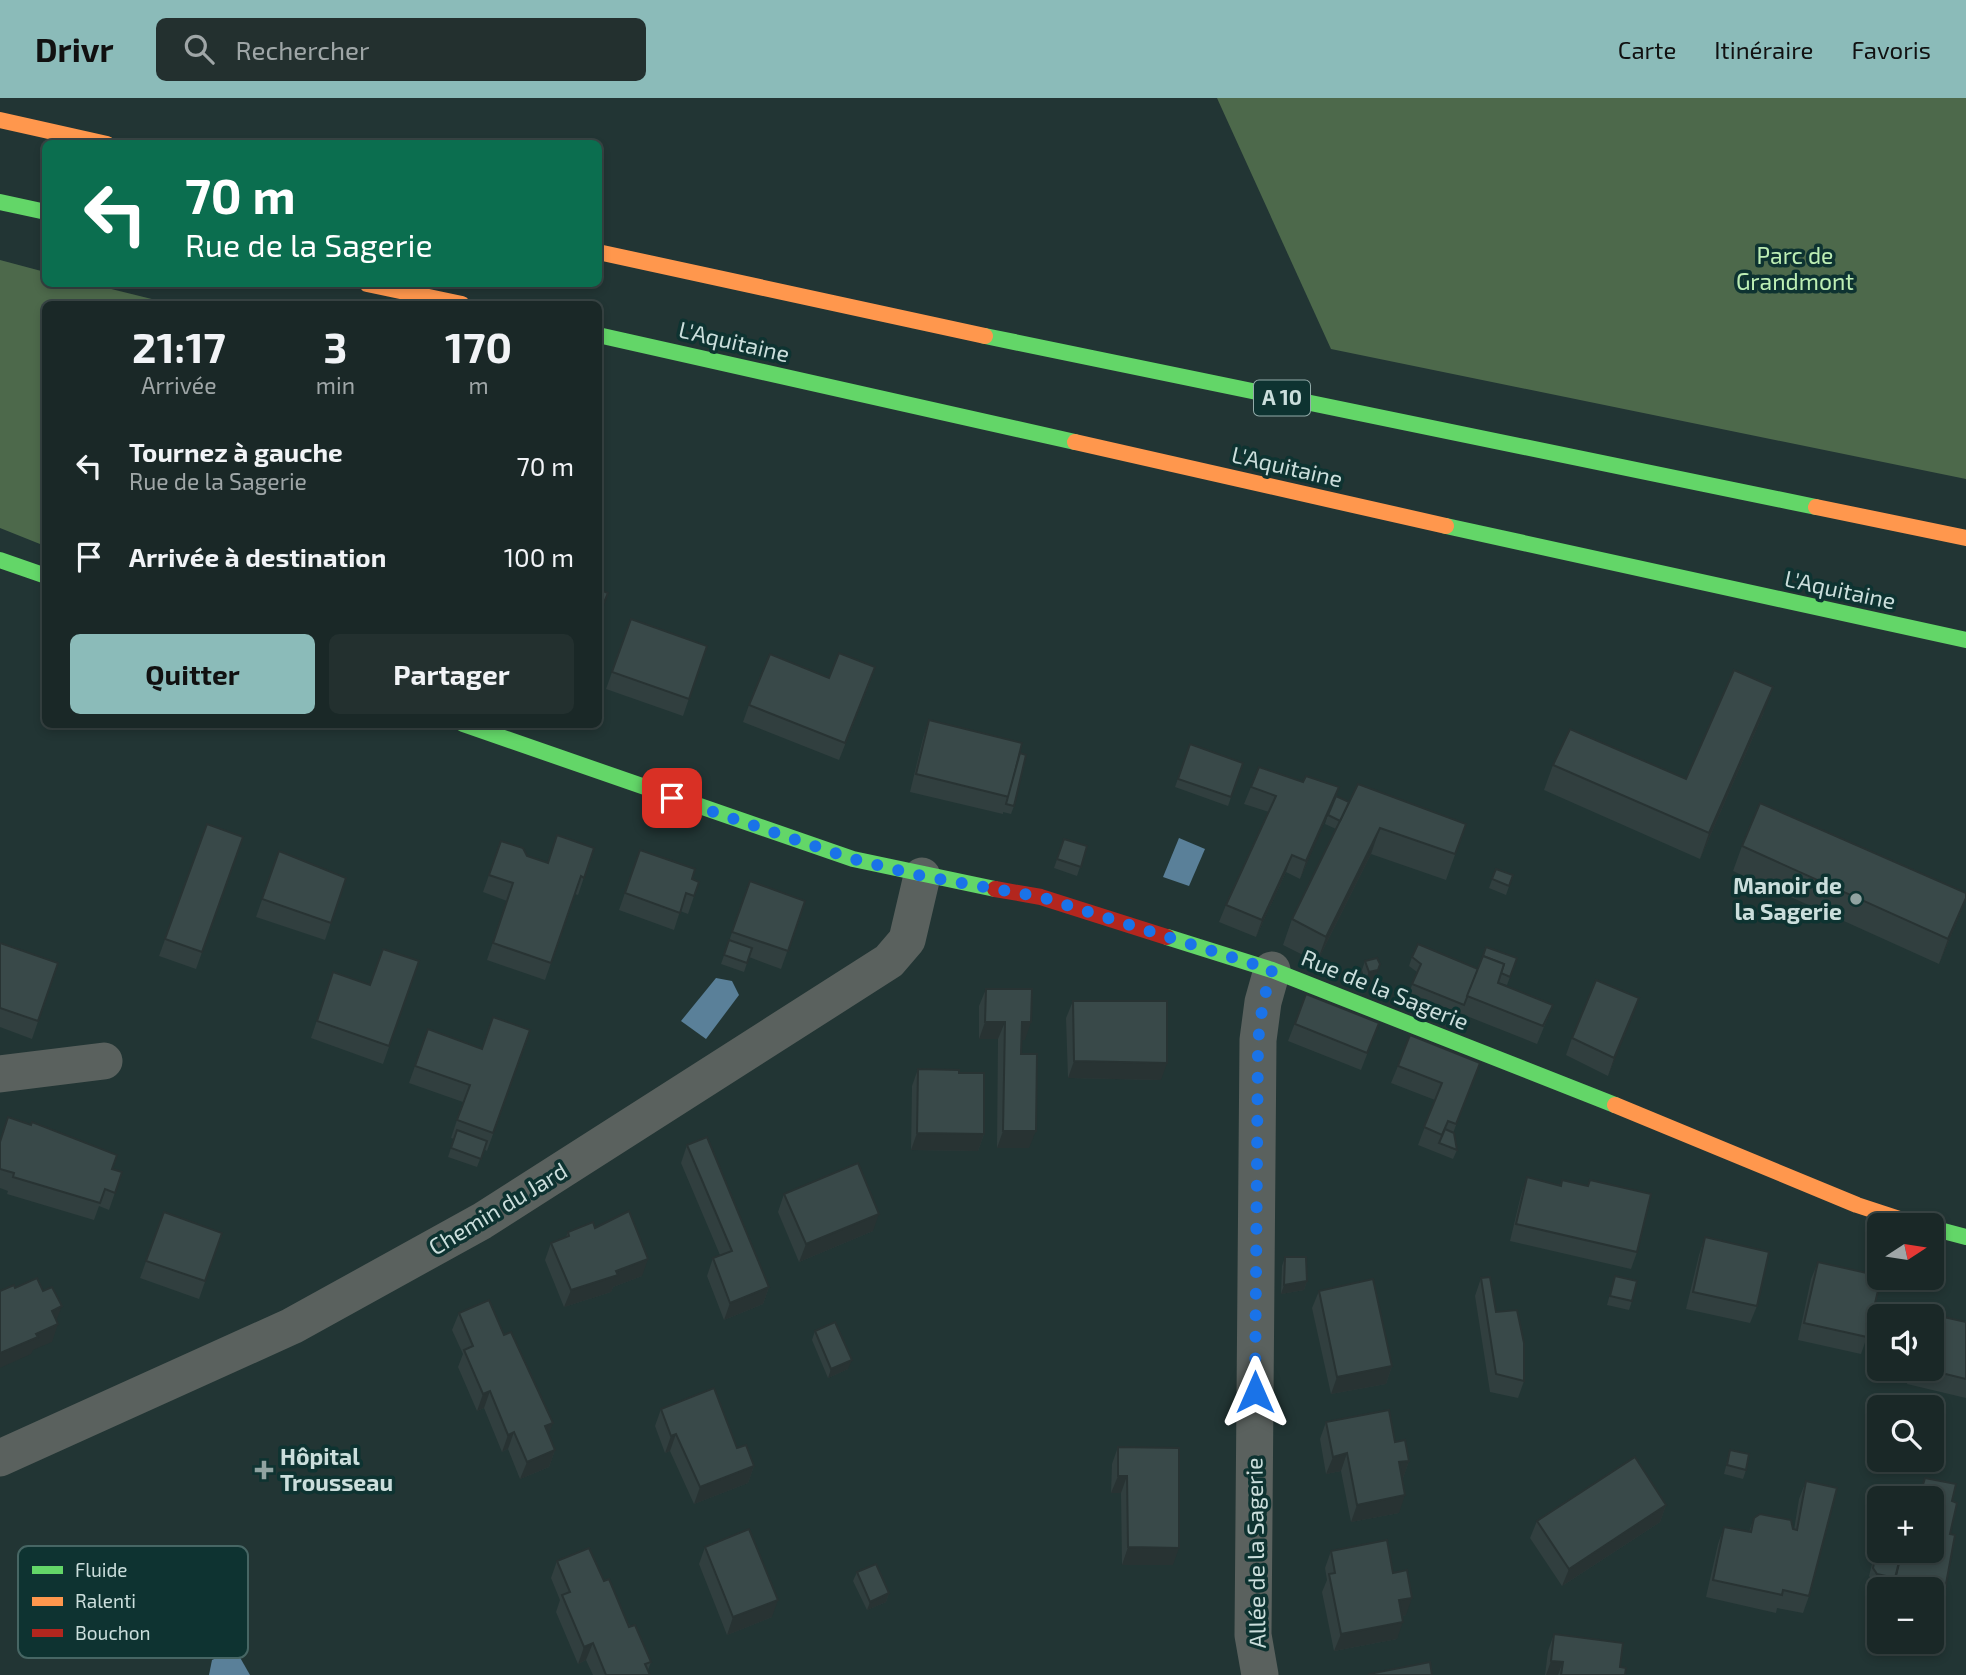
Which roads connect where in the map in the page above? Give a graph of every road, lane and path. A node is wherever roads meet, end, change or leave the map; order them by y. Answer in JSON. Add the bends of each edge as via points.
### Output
{"nodes":[{"id":1,"x":0,"y":120,"type":"edge"},
{"id":2,"x":89,"y":140,"type":"edge"},
{"id":3,"x":0,"y":202,"type":"edge"},
{"id":4,"x":42,"y":211,"type":"edge"},
{"id":5,"x":602,"y":253,"type":"edge"},
{"id":6,"x":381,"y":287,"type":"edge"},
{"id":7,"x":448,"y":301,"type":"edge"},
{"id":8,"x":602,"y":336,"type":"edge"},
{"id":9,"x":1966,"y":538,"type":"edge"},
{"id":10,"x":0,"y":560,"type":"edge"},
{"id":11,"x":42,"y":575,"type":"edge"},
{"id":12,"x":1966,"y":640,"type":"edge"},
{"id":13,"x":475,"y":728,"type":"edge"},
{"id":14,"x":922,"y":876,"type":"junction"},
{"id":15,"x":1272,"y":970,"type":"junction"},
{"id":16,"x":104,"y":1061,"type":"dead end"},
{"id":17,"x":0,"y":1073,"type":"edge"},
{"id":18,"x":1881,"y":1213,"type":"edge"},
{"id":19,"x":1944,"y":1231,"type":"edge"},
{"id":20,"x":1966,"y":1237,"type":"edge"},
{"id":21,"x":0,"y":1458,"type":"edge"},
{"id":22,"x":1260,"y":1675,"type":"edge"}],
"edges":[{"from":1,"to":2,"type":"main road"},
{"from":3,"to":4,"type":"main road"},
{"from":5,"to":9,"type":"main road","number":"A 10"},
{"from":6,"to":7,"type":"main road"},
{"from":8,"to":12,"type":"main road","name":"L'Aquitaine"},
{"from":10,"to":11,"type":"main road"},
{"from":13,"to":14,"type":"main road","name":"Rue de la Sagerie","via":[[853,859]]},
{"from":14,"to":15,"type":"main road","name":"Rue de la Sagerie","via":[[1041,897]]},
{"from":14,"to":21,"type":"street","name":"Chemin du Jard","via":[[907,940],[889,961],[493,1214],[292,1326]]},
{"from":15,"to":18,"type":"main road","name":"Rue de la Sagerie"},
{"from":15,"to":22,"type":"street","name":"Allée de la Sagerie","via":[[1258,1041],[1253,1635]]},
{"from":16,"to":17,"type":"street"},
{"from":19,"to":20,"type":"main road"}]}
